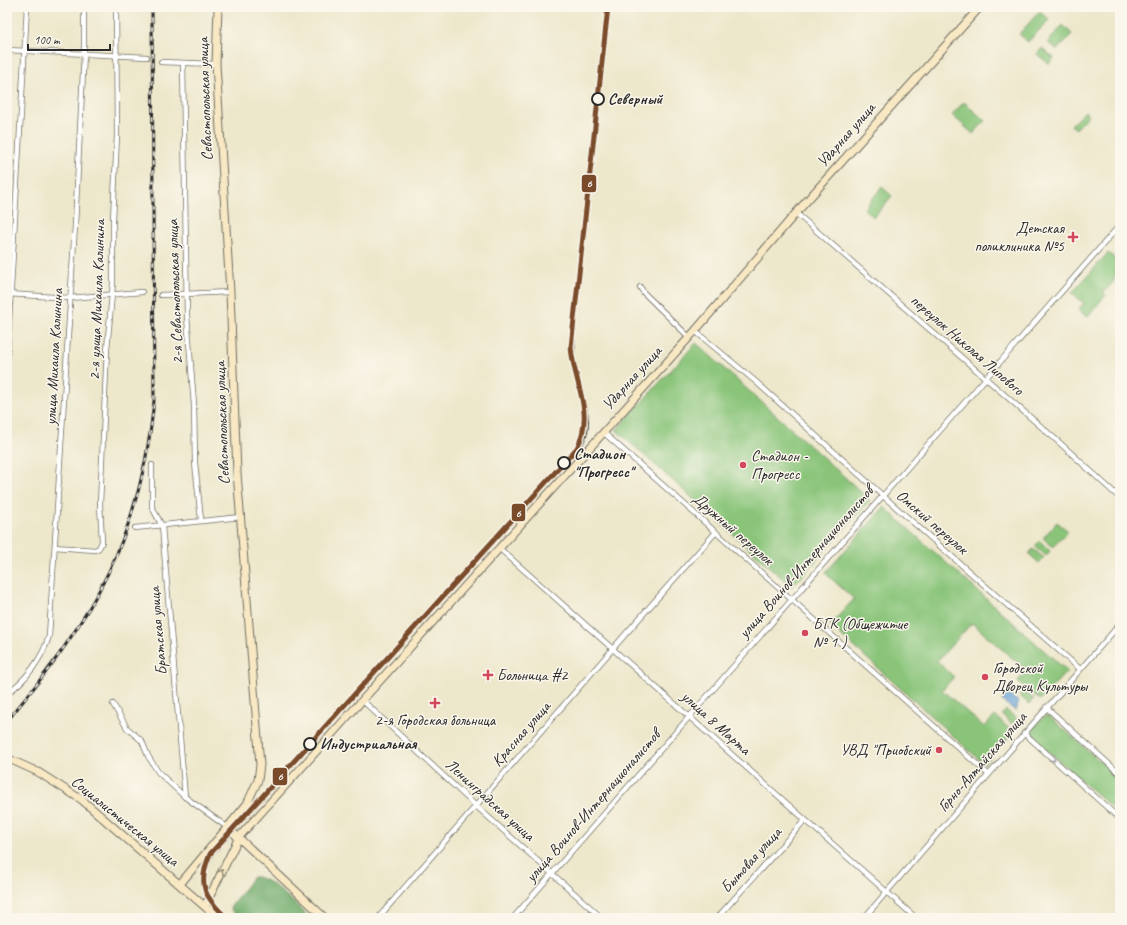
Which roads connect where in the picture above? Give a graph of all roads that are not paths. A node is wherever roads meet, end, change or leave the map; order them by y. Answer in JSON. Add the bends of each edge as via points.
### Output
{"nodes":[{"id":1,"x":27,"y":7,"type":"edge"},
{"id":2,"x":84,"y":7,"type":"edge"},
{"id":3,"x":116,"y":7,"type":"edge"},
{"id":4,"x":218,"y":7,"type":"edge"},
{"id":5,"x":980,"y":7,"type":"edge"},
{"id":6,"x":7,"y":50,"type":"edge"},
{"id":7,"x":25,"y":51,"type":"junction"},
{"id":8,"x":84,"y":53,"type":"junction"},
{"id":9,"x":117,"y":56,"type":"junction"},
{"id":10,"x":147,"y":57,"type":"dead end"},
{"id":11,"x":161,"y":62,"type":"dead end"},
{"id":12,"x":183,"y":62,"type":"junction"},
{"id":13,"x":216,"y":64,"type":"junction"},
{"id":14,"x":796,"y":213,"type":"junction"},
{"id":15,"x":1120,"y":225,"type":"edge"},
{"id":16,"x":640,"y":287,"type":"dead end"},
{"id":17,"x":142,"y":292,"type":"dead end"},
{"id":18,"x":230,"y":292,"type":"junction"},
{"id":19,"x":8,"y":294,"type":"edge"},
{"id":20,"x":160,"y":294,"type":"dead end"},
{"id":21,"x":188,"y":294,"type":"junction"},
{"id":22,"x":112,"y":295,"type":"junction"},
{"id":23,"x":70,"y":298,"type":"junction"},
{"id":24,"x":695,"y":331,"type":"junction"},
{"id":25,"x":689,"y":337,"type":"junction"},
{"id":26,"x":7,"y":358,"type":"edge"},
{"id":27,"x":986,"y":379,"type":"junction"},
{"id":28,"x":603,"y":432,"type":"junction"},
{"id":29,"x":152,"y":465,"type":"dead end"},
{"id":30,"x":882,"y":496,"type":"junction"},
{"id":31,"x":1120,"y":498,"type":"edge"},
{"id":32,"x":241,"y":517,"type":"junction"},
{"id":33,"x":201,"y":520,"type":"junction"},
{"id":34,"x":162,"y":526,"type":"junction"},
{"id":35,"x":135,"y":528,"type":"dead end"},
{"id":36,"x":716,"y":532,"type":"junction"},
{"id":37,"x":55,"y":547,"type":"junction"},
{"id":38,"x":499,"y":548,"type":"junction"},
{"id":39,"x":791,"y":598,"type":"junction"},
{"id":40,"x":1120,"y":624,"type":"edge"},
{"id":41,"x":612,"y":649,"type":"junction"},
{"id":42,"x":1080,"y":669,"type":"junction"},
{"id":43,"x":7,"y":693,"type":"edge"},
{"id":44,"x":362,"y":700,"type":"junction"},
{"id":45,"x":113,"y":704,"type":"dead end"},
{"id":46,"x":1046,"y":707,"type":"junction"},
{"id":47,"x":688,"y":717,"type":"junction"},
{"id":48,"x":1024,"y":733,"type":"junction"},
{"id":49,"x":7,"y":758,"type":"edge"},
{"id":50,"x":988,"y":774,"type":"junction"},
{"id":51,"x":1120,"y":774,"type":"edge"},
{"id":52,"x":185,"y":797,"type":"junction"},
{"id":53,"x":476,"y":806,"type":"junction"},
{"id":54,"x":1120,"y":819,"type":"edge"},
{"id":55,"x":805,"y":820,"type":"junction"},
{"id":56,"x":227,"y":826,"type":"junction"},
{"id":57,"x":238,"y":837,"type":"junction"},
{"id":58,"x":552,"y":873,"type":"junction"},
{"id":59,"x":180,"y":884,"type":"junction"},
{"id":60,"x":887,"y":892,"type":"junction"},
{"id":61,"x":204,"y":906,"type":"junction"},
{"id":62,"x":218,"y":918,"type":"edge"},
{"id":63,"x":325,"y":918,"type":"edge"},
{"id":64,"x":378,"y":918,"type":"edge"},
{"id":65,"x":513,"y":918,"type":"edge"},
{"id":66,"x":602,"y":918,"type":"edge"},
{"id":67,"x":718,"y":918,"type":"edge"},
{"id":68,"x":864,"y":918,"type":"edge"},
{"id":69,"x":916,"y":918,"type":"edge"}],
"edges":[{"from":1,"to":7,"type":"street"},
{"from":2,"to":8,"type":"street","name":"улица Михаила Калинина"},
{"from":3,"to":9,"type":"street","name":"2-я улица Михаила Калинина"},
{"from":4,"to":13,"type":"street","name":"Севастопольская улица"},
{"from":5,"to":14,"type":"street","name":"Ударная улица"},
{"from":6,"to":7,"type":"street"},
{"from":7,"to":8,"type":"street"},
{"from":7,"to":19,"type":"street"},
{"from":8,"to":9,"type":"street"},
{"from":8,"to":23,"type":"street","name":"улица Михаила Калинина"},
{"from":9,"to":10,"type":"street"},
{"from":9,"to":22,"type":"street","name":"2-я улица Михаила Калинина"},
{"from":11,"to":12,"type":"street"},
{"from":12,"to":13,"type":"street"},
{"from":12,"to":21,"type":"street","name":"2-я Севастопольская улица"},
{"from":13,"to":18,"type":"street","name":"Севастопольская улица"},
{"from":14,"to":24,"type":"street","name":"Ударная улица"},
{"from":14,"to":27,"type":"street","name":"переулок Николая Липового"},
{"from":15,"to":27,"type":"street","name":"улица Воинов-Интернационалистов"},
{"from":16,"to":25,"type":"street"},
{"from":17,"to":22,"type":"street"},
{"from":18,"to":21,"type":"street"},
{"from":18,"to":32,"type":"street","name":"Севастопольская улица"},
{"from":19,"to":23,"type":"street"},
{"from":19,"to":26,"type":"street"},
{"from":20,"to":21,"type":"street"},
{"from":21,"to":33,"type":"street","name":"2-я Севастопольская улица","via":[[195,463]]},
{"from":22,"to":23,"type":"street"},
{"from":22,"to":37,"type":"street","name":"2-я улица Михаила Калинина","via":[[107,349],[101,544],[95,550]]},
{"from":23,"to":37,"type":"street","name":"улица Михаила Калинина"},
{"from":24,"to":25,"type":"street","name":"Ударная улица"},
{"from":24,"to":30,"type":"street","name":"Омский переулок","via":[[755,381]]},
{"from":25,"to":28,"type":"street","name":"Ударная улица"},
{"from":27,"to":30,"type":"street","name":"улица Воинов-Интернационалистов"},
{"from":27,"to":31,"type":"street","name":"переулок Николая Липового"},
{"from":28,"to":36,"type":"street","name":"Дружный переулок"},
{"from":28,"to":38,"type":"street","name":"Ударная улица"},
{"from":29,"to":34,"type":"street","name":"Братская улица","via":[[152,504]]},
{"from":30,"to":39,"type":"street","name":"улица Воинов-Интернационалистов"},
{"from":30,"to":42,"type":"street","name":"Омский переулок"},
{"from":32,"to":33,"type":"street"},
{"from":32,"to":56,"type":"street","name":"Севастопольская улица","via":[[260,765],[254,792],[241,813]]},
{"from":33,"to":34,"type":"street"},
{"from":34,"to":35,"type":"street"},
{"from":34,"to":52,"type":"street","name":"Братская улица"},
{"from":36,"to":39,"type":"street","name":"Дружный переулок"},
{"from":36,"to":41,"type":"street","name":"Красная улица"},
{"from":37,"to":43,"type":"street","name":"улица Михаила Калинина","via":[[47,643],[24,678]]},
{"from":38,"to":41,"type":"street","name":"улица 8 Марта"},
{"from":38,"to":44,"type":"street","name":"Ударная улица"},
{"from":39,"to":47,"type":"street","name":"улица Воинов-Интернационалистов"},
{"from":39,"to":50,"type":"street","name":"Дружный переулок"},
{"from":40,"to":42,"type":"street","name":"Горно-Алтайская улица"},
{"from":41,"to":47,"type":"street","name":"улица 8 Марта"},
{"from":41,"to":53,"type":"street","name":"Красная улица"},
{"from":42,"to":46,"type":"street","name":"Горно-Алтайская улица"},
{"from":44,"to":53,"type":"street","name":"Ленинградская улица"},
{"from":44,"to":57,"type":"street","name":"Ударная улица"},
{"from":45,"to":52,"type":"street","via":[[127,728],[142,741],[155,768]]},
{"from":46,"to":48,"type":"street","name":"Горно-Алтайская улица"},
{"from":46,"to":51,"type":"street"},
{"from":47,"to":55,"type":"street","name":"улица 8 Марта"},
{"from":47,"to":58,"type":"street","name":"улица Воинов-Интернационалистов"},
{"from":48,"to":50,"type":"street","name":"Горно-Алтайская улица"},
{"from":48,"to":54,"type":"street","one_way":true},
{"from":49,"to":59,"type":"street","name":"Социалистическая улица","via":[[38,772],[82,800]]},
{"from":50,"to":60,"type":"street","name":"Горно-Алтайская улица"},
{"from":52,"to":56,"type":"street"},
{"from":53,"to":58,"type":"street","name":"Ленинградская улица"},
{"from":53,"to":64,"type":"street","name":"Красная улица"},
{"from":55,"to":60,"type":"street","name":"улица 8 Марта"},
{"from":55,"to":67,"type":"street","name":"Бытовая улица"},
{"from":56,"to":57,"type":"street"},
{"from":56,"to":59,"type":"street","name":"Севастопольская улица"},
{"from":61,"to":57,"type":"street","name":"Ударная улица","one_way":true},
{"from":57,"to":63,"type":"street"},
{"from":58,"to":65,"type":"street","name":"улица Воинов-Интернационалистов"},
{"from":58,"to":66,"type":"street","name":"Ленинградская улица"},
{"from":59,"to":61,"type":"street","name":"Социалистическая улица"},
{"from":60,"to":68,"type":"street","name":"Горно-Алтайская улица"},
{"from":60,"to":69,"type":"street","name":"улица 8 Марта"},
{"from":61,"to":62,"type":"street","name":"Социалистическая улица"}]}
